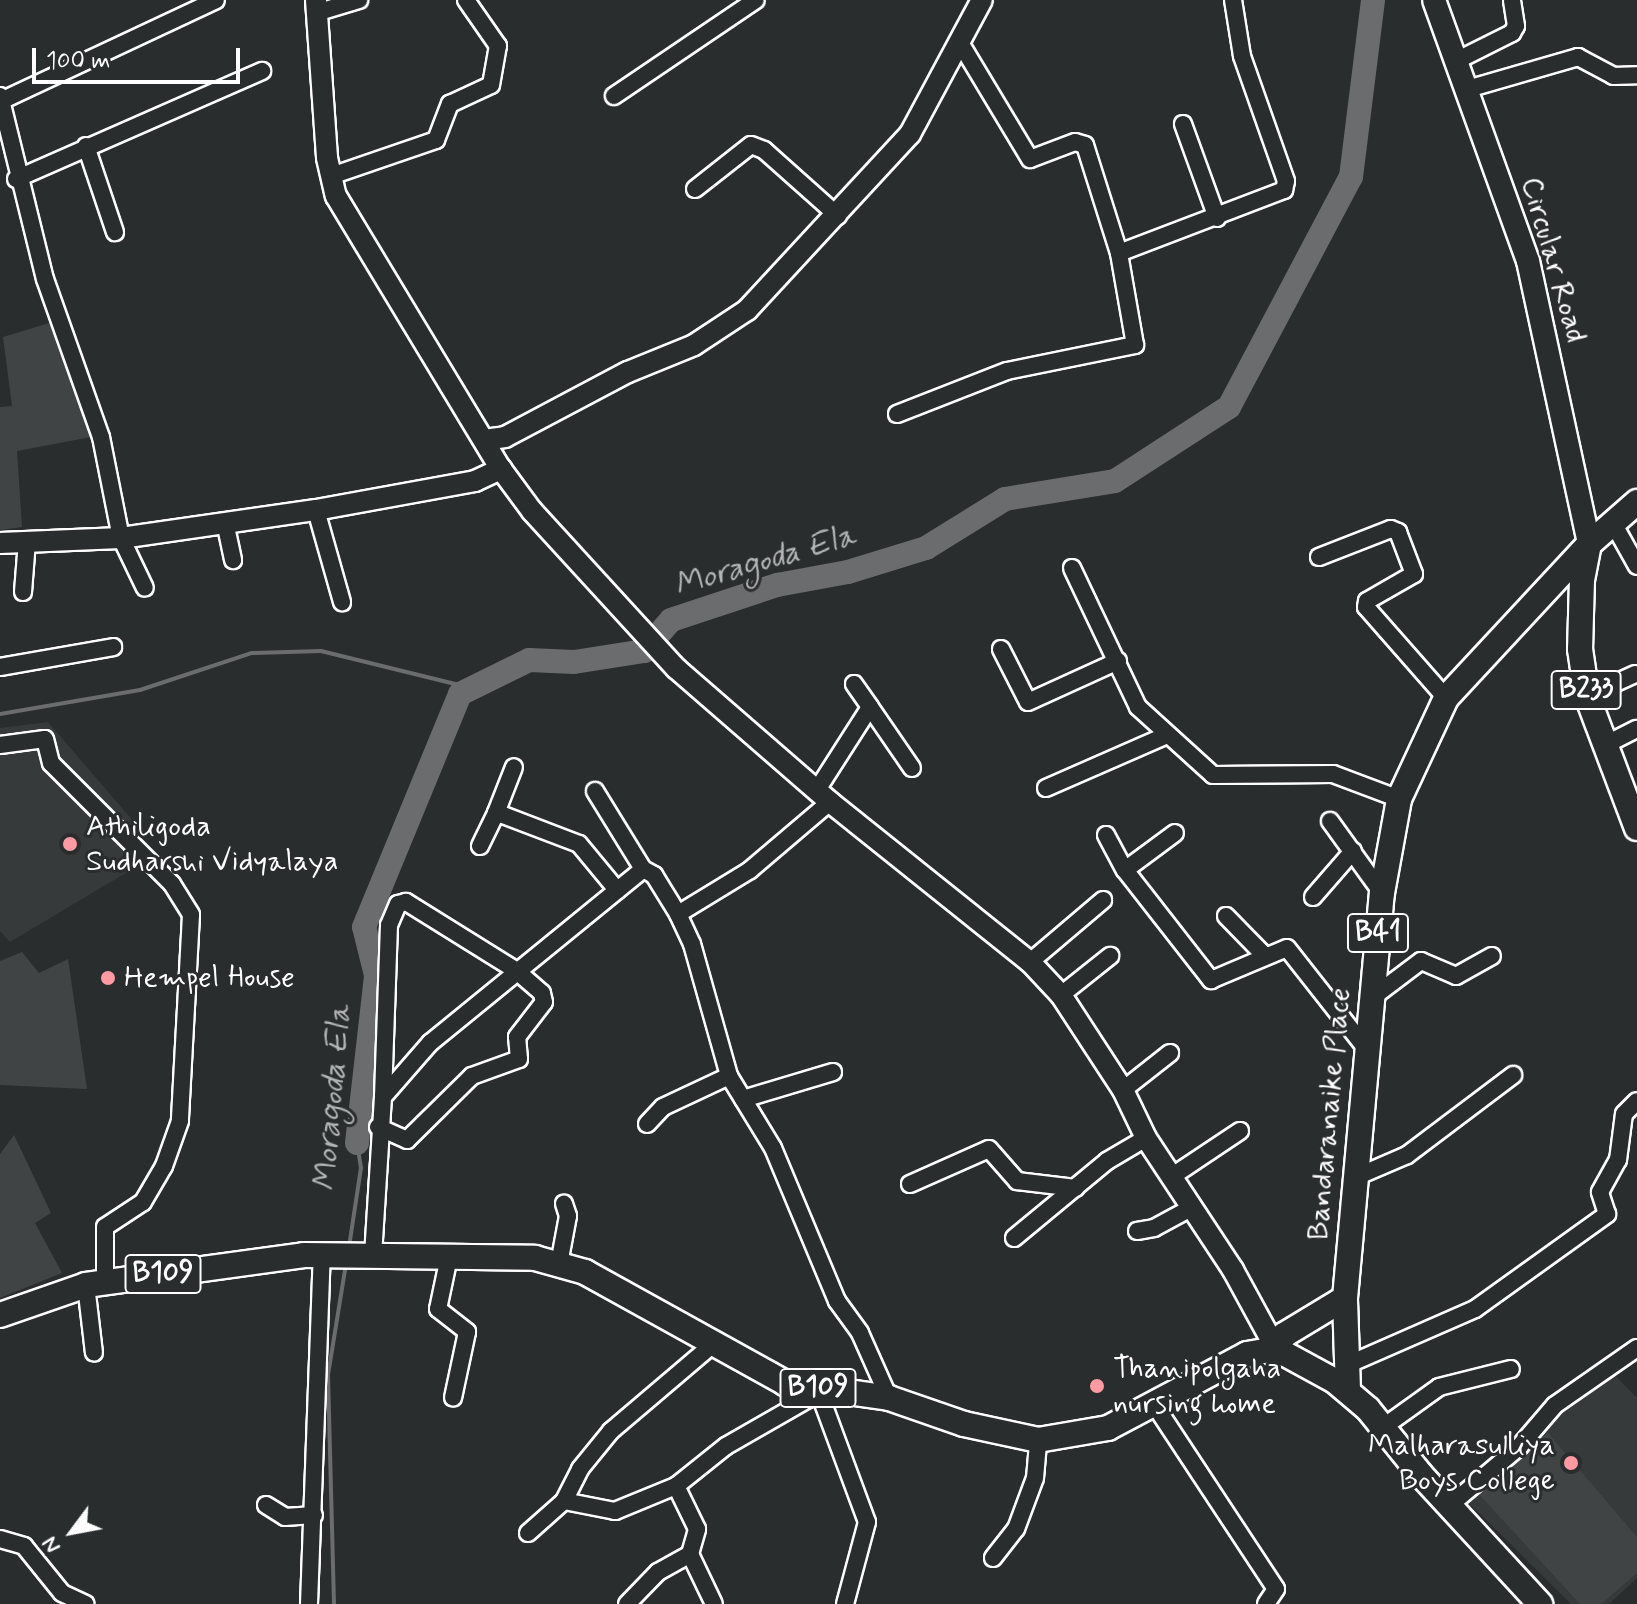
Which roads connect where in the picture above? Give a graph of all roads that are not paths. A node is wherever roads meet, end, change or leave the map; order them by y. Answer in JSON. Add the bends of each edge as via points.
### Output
{"nodes":[{"id":1,"x":216,"y":0,"type":"edge"},
{"id":2,"x":359,"y":0,"type":"edge"},
{"id":3,"x":466,"y":0,"type":"edge"},
{"id":4,"x":756,"y":0,"type":"edge"},
{"id":5,"x":982,"y":0,"type":"edge"},
{"id":6,"x":1233,"y":0,"type":"edge"},
{"id":7,"x":1434,"y":0,"type":"edge"},
{"id":8,"x":1512,"y":0,"type":"edge"},
{"id":9,"x":317,"y":6,"type":"edge"},
{"id":10,"x":961,"y":44,"type":"junction"},
{"id":11,"x":1454,"y":62,"type":"junction"},
{"id":12,"x":262,"y":71,"type":"dead end"},
{"id":13,"x":1637,"y":75,"type":"edge"},
{"id":14,"x":1464,"y":90,"type":"junction"},
{"id":15,"x":614,"y":96,"type":"dead end"},
{"id":16,"x":1,"y":98,"type":"edge"},
{"id":17,"x":1183,"y":124,"type":"dead end"},
{"id":18,"x":86,"y":146,"type":"junction"},
{"id":19,"x":331,"y":176,"type":"junction"},
{"id":20,"x":16,"y":179,"type":"junction"},
{"id":21,"x":695,"y":189,"type":"dead end"},
{"id":22,"x":838,"y":216,"type":"junction"},
{"id":23,"x":1217,"y":218,"type":"junction"},
{"id":24,"x":115,"y":232,"type":"dead end"},
{"id":25,"x":1119,"y":253,"type":"junction"},
{"id":26,"x":897,"y":414,"type":"dead end"},
{"id":27,"x":484,"y":440,"type":"junction"},
{"id":28,"x":501,"y":469,"type":"junction"},
{"id":29,"x":1637,"y":502,"type":"edge"},
{"id":30,"x":316,"y":510,"type":"junction"},
{"id":31,"x":225,"y":522,"type":"junction"},
{"id":32,"x":1613,"y":523,"type":"junction"},
{"id":33,"x":121,"y":538,"type":"junction"},
{"id":34,"x":27,"y":541,"type":"junction"},
{"id":35,"x":0,"y":543,"type":"edge"},
{"id":36,"x":1589,"y":544,"type":"junction"},
{"id":37,"x":1319,"y":557,"type":"dead end"},
{"id":38,"x":233,"y":560,"type":"dead end"},
{"id":39,"x":1637,"y":566,"type":"edge"},
{"id":40,"x":1072,"y":568,"type":"dead end"},
{"id":41,"x":145,"y":588,"type":"dead end"},
{"id":42,"x":23,"y":592,"type":"dead end"},
{"id":43,"x":342,"y":602,"type":"dead end"},
{"id":44,"x":113,"y":647,"type":"dead end"},
{"id":45,"x":1001,"y":649,"type":"dead end"},
{"id":46,"x":1118,"y":661,"type":"junction"},
{"id":47,"x":0,"y":667,"type":"edge"},
{"id":48,"x":1635,"y":674,"type":"dead end"},
{"id":49,"x":854,"y":684,"type":"dead end"},
{"id":50,"x":1587,"y":696,"type":"junction"},
{"id":51,"x":1446,"y":698,"type":"junction"},
{"id":52,"x":870,"y":707,"type":"junction"},
{"id":53,"x":1637,"y":729,"type":"edge"},
{"id":54,"x":1165,"y":736,"type":"junction"},
{"id":55,"x":0,"y":745,"type":"edge"},
{"id":56,"x":1603,"y":746,"type":"junction"},
{"id":57,"x":514,"y":767,"type":"dead end"},
{"id":58,"x":912,"y":768,"type":"dead end"},
{"id":59,"x":1046,"y":788,"type":"dead end"},
{"id":60,"x":595,"y":791,"type":"dead end"},
{"id":61,"x":823,"y":796,"type":"junction"},
{"id":62,"x":1399,"y":799,"type":"junction"},
{"id":63,"x":496,"y":813,"type":"junction"},
{"id":64,"x":1330,"y":821,"type":"dead end"},
{"id":65,"x":1637,"y":828,"type":"edge"},
{"id":66,"x":1175,"y":833,"type":"dead end"},
{"id":67,"x":1106,"y":835,"type":"dead end"},
{"id":68,"x":480,"y":846,"type":"dead end"},
{"id":69,"x":1353,"y":851,"type":"junction"},
{"id":70,"x":643,"y":869,"type":"junction"},
{"id":71,"x":1125,"y":870,"type":"junction"},
{"id":72,"x":617,"y":890,"type":"junction"},
{"id":73,"x":1382,"y":893,"type":"junction"},
{"id":74,"x":1313,"y":897,"type":"dead end"},
{"id":75,"x":1103,"y":900,"type":"dead end"},
{"id":76,"x":678,"y":914,"type":"junction"},
{"id":77,"x":1226,"y":916,"type":"dead end"},
{"id":78,"x":1264,"y":955,"type":"junction"},
{"id":79,"x":1110,"y":956,"type":"dead end"},
{"id":80,"x":1492,"y":956,"type":"dead end"},
{"id":81,"x":1030,"y":962,"type":"junction"},
{"id":82,"x":517,"y":971,"type":"junction"},
{"id":83,"x":1061,"y":995,"type":"junction"},
{"id":84,"x":1373,"y":997,"type":"junction"},
{"id":85,"x":1368,"y":1051,"type":"junction"},
{"id":86,"x":1170,"y":1053,"type":"dead end"},
{"id":87,"x":833,"y":1072,"type":"dead end"},
{"id":88,"x":1513,"y":1075,"type":"dead end"},
{"id":89,"x":729,"y":1076,"type":"junction"},
{"id":90,"x":1123,"y":1090,"type":"junction"},
{"id":91,"x":383,"y":1097,"type":"junction"},
{"id":92,"x":743,"y":1099,"type":"junction"},
{"id":93,"x":1637,"y":1101,"type":"edge"},
{"id":94,"x":647,"y":1124,"type":"dead end"},
{"id":95,"x":378,"y":1127,"type":"junction"},
{"id":96,"x":1240,"y":1131,"type":"dead end"},
{"id":97,"x":1146,"y":1138,"type":"junction"},
{"id":98,"x":1171,"y":1177,"type":"junction"},
{"id":99,"x":1356,"y":1177,"type":"junction"},
{"id":100,"x":910,"y":1184,"type":"dead end"},
{"id":101,"x":1076,"y":1188,"type":"junction"},
{"id":102,"x":564,"y":1204,"type":"dead end"},
{"id":103,"x":1191,"y":1208,"type":"junction"},
{"id":104,"x":1137,"y":1231,"type":"dead end"},
{"id":105,"x":1014,"y":1238,"type":"dead end"},
{"id":106,"x":326,"y":1254,"type":"junction"},
{"id":107,"x":368,"y":1256,"type":"junction"},
{"id":108,"x":449,"y":1257,"type":"junction"},
{"id":109,"x":559,"y":1264,"type":"junction"},
{"id":110,"x":95,"y":1283,"type":"junction"},
{"id":111,"x":1345,"y":1298,"type":"junction"},
{"id":112,"x":0,"y":1315,"type":"edge"},
{"id":113,"x":712,"y":1345,"type":"junction"},
{"id":114,"x":1637,"y":1348,"type":"edge"},
{"id":115,"x":1276,"y":1349,"type":"junction"},
{"id":116,"x":94,"y":1353,"type":"dead end"},
{"id":117,"x":1347,"y":1365,"type":"junction"},
{"id":118,"x":1511,"y":1369,"type":"dead end"},
{"id":119,"x":817,"y":1387,"type":"junction"},
{"id":120,"x":1348,"y":1390,"type":"junction"},
{"id":121,"x":453,"y":1398,"type":"dead end"},
{"id":122,"x":889,"y":1398,"type":"junction"},
{"id":123,"x":1156,"y":1407,"type":"junction"},
{"id":124,"x":1382,"y":1428,"type":"junction"},
{"id":125,"x":1038,"y":1440,"type":"junction"},
{"id":126,"x":676,"y":1486,"type":"junction"},
{"id":127,"x":564,"y":1501,"type":"junction"},
{"id":128,"x":266,"y":1505,"type":"dead end"},
{"id":129,"x":1449,"y":1506,"type":"junction"},
{"id":130,"x":314,"y":1515,"type":"junction"},
{"id":131,"x":528,"y":1533,"type":"dead end"},
{"id":132,"x":0,"y":1539,"type":"edge"},
{"id":133,"x":690,"y":1554,"type":"junction"},
{"id":134,"x":993,"y":1558,"type":"dead end"},
{"id":135,"x":86,"y":1604,"type":"edge"},
{"id":136,"x":309,"y":1604,"type":"edge"},
{"id":137,"x":627,"y":1604,"type":"edge"},
{"id":138,"x":714,"y":1604,"type":"edge"},
{"id":139,"x":845,"y":1604,"type":"edge"},
{"id":140,"x":1266,"y":1604,"type":"edge"},
{"id":141,"x":1540,"y":1604,"type":"edge"}],
"edges":[{"from":1,"to":16,"type":"street"},
{"from":2,"to":9,"type":"street"},
{"from":3,"to":19,"type":"street","via":[[498,46],[491,85],[450,104],[436,140]]},
{"from":4,"to":15,"type":"street"},
{"from":5,"to":10,"type":"street"},
{"from":6,"to":23,"type":"street","via":[[1242,56],[1286,181],[1276,197]]},
{"from":7,"to":11,"type":"main road","name":"Circular Road"},
{"from":8,"to":11,"type":"street","via":[[1512,33]]},
{"from":9,"to":19,"type":"street"},
{"from":10,"to":22,"type":"street","via":[[910,134]]},
{"from":10,"to":25,"type":"street","via":[[1030,159],[1075,142],[1085,145]]},
{"from":11,"to":14,"type":"main road","name":"Circular Road"},
{"from":12,"to":18,"type":"street"},
{"from":13,"to":14,"type":"street","via":[[1613,76],[1570,58]]},
{"from":14,"to":36,"type":"main road","name":"Circular Road","via":[[1528,261]]},
{"from":16,"to":20,"type":"street"},
{"from":17,"to":23,"type":"street"},
{"from":18,"to":20,"type":"street"},
{"from":18,"to":24,"type":"street"},
{"from":19,"to":27,"type":"street","via":[[336,196]]},
{"from":20,"to":33,"type":"street","via":[[98,427]]},
{"from":21,"to":22,"type":"street","via":[[751,145],[764,150]]},
{"from":22,"to":27,"type":"street","via":[[747,310],[694,345],[628,372],[505,437]]},
{"from":23,"to":25,"type":"street"},
{"from":25,"to":26,"type":"street","via":[[1136,337],[1129,349],[1007,371]]},
{"from":27,"to":28,"type":"street"},
{"from":28,"to":30,"type":"street","via":[[475,481]]},
{"from":28,"to":61,"type":"street","via":[[532,511],[677,669]]},
{"from":29,"to":32,"type":"main road","name":"Bandaranaike Place","number":"B41"},
{"from":30,"to":31,"type":"street"},
{"from":30,"to":43,"type":"street"},
{"from":31,"to":33,"type":"street"},
{"from":31,"to":38,"type":"street"},
{"from":32,"to":36,"type":"main road","name":"Bandaranaike Place","number":"B41"},
{"from":32,"to":39,"type":"street"},
{"from":33,"to":34,"type":"street"},
{"from":33,"to":41,"type":"street"},
{"from":34,"to":35,"type":"street"},
{"from":34,"to":42,"type":"street"},
{"from":36,"to":50,"type":"main road","number":"B233","via":[[1580,649]]},
{"from":36,"to":51,"type":"main road","name":"Bandaranaike Place","number":"B41"},
{"from":37,"to":51,"type":"street","via":[[1391,529],[1398,532],[1414,574],[1367,601],[1366,607]]},
{"from":40,"to":46,"type":"street","via":[[1082,599]]},
{"from":44,"to":47,"type":"street"},
{"from":45,"to":46,"type":"street","via":[[1028,702]]},
{"from":46,"to":54,"type":"street","via":[[1131,696]]},
{"from":48,"to":50,"type":"street"},
{"from":49,"to":52,"type":"street"},
{"from":50,"to":56,"type":"main road","number":"B233"},
{"from":51,"to":62,"type":"main road","name":"Bandaranaike Place","number":"B41"},
{"from":52,"to":58,"type":"street"},
{"from":52,"to":61,"type":"street"},
{"from":53,"to":56,"type":"street"},
{"from":54,"to":59,"type":"street"},
{"from":54,"to":62,"type":"street","via":[[1213,775],[1333,774]]},
{"from":55,"to":110,"type":"street","via":[[45,739],[51,763],[172,884],[191,915],[180,1121],[164,1166],[143,1202],[105,1227]]},
{"from":56,"to":65,"type":"main road","number":"B233"},
{"from":57,"to":63,"type":"street"},
{"from":60,"to":70,"type":"street"},
{"from":61,"to":76,"type":"street","via":[[750,870]]},
{"from":61,"to":81,"type":"street"},
{"from":62,"to":73,"type":"main road","name":"Bandaranaike Place","number":"B41"},
{"from":63,"to":68,"type":"street"},
{"from":63,"to":72,"type":"street","via":[[579,844]]},
{"from":64,"to":69,"type":"street"},
{"from":66,"to":71,"type":"street"},
{"from":67,"to":71,"type":"street"},
{"from":69,"to":73,"type":"street"},
{"from":69,"to":74,"type":"street"},
{"from":70,"to":72,"type":"street"},
{"from":70,"to":76,"type":"street","via":[[654,875]]},
{"from":71,"to":78,"type":"street","via":[[1211,980]]},
{"from":72,"to":82,"type":"street"},
{"from":73,"to":84,"type":"main road","name":"Bandaranaike Place","number":"B41"},
{"from":75,"to":81,"type":"street"},
{"from":76,"to":89,"type":"street","via":[[699,965],[710,1024]]},
{"from":77,"to":78,"type":"street"},
{"from":78,"to":85,"type":"street","via":[[1287,948]]},
{"from":79,"to":83,"type":"street"},
{"from":80,"to":84,"type":"street","via":[[1456,976],[1421,961]]},
{"from":81,"to":83,"type":"street"},
{"from":82,"to":91,"type":"street","via":[[430,1043]]},
{"from":82,"to":91,"type":"street","via":[[438,917],[406,902],[398,904],[389,925],[384,972]]},
{"from":82,"to":95,"type":"street","via":[[542,993],[544,1002],[517,1037],[519,1059],[472,1076],[407,1140]]},
{"from":83,"to":90,"type":"street"},
{"from":84,"to":85,"type":"main road","name":"Bandaranaike Place","number":"B41"},
{"from":85,"to":99,"type":"main road","name":"Bandaranaike Place","number":"B41"},
{"from":86,"to":90,"type":"street"},
{"from":87,"to":92,"type":"street"},
{"from":88,"to":99,"type":"street","via":[[1407,1155]]},
{"from":89,"to":92,"type":"street"},
{"from":89,"to":94,"type":"street","via":[[663,1107]]},
{"from":90,"to":97,"type":"street"},
{"from":91,"to":95,"type":"street"},
{"from":92,"to":122,"type":"street","via":[[773,1148],[837,1301],[860,1333]]},
{"from":93,"to":117,"type":"street","via":[[1624,1114],[1618,1160],[1600,1192],[1607,1214],[1475,1309]]},
{"from":95,"to":107,"type":"street"},
{"from":96,"to":98,"type":"street"},
{"from":97,"to":98,"type":"street"},
{"from":97,"to":101,"type":"street"},
{"from":98,"to":103,"type":"street"},
{"from":99,"to":111,"type":"main road","name":"Bandaranaike Place","number":"B41"},
{"from":100,"to":101,"type":"street","via":[[989,1149],[1017,1181]]},
{"from":101,"to":105,"type":"street"},
{"from":102,"to":109,"type":"street","via":[[568,1216]]},
{"from":103,"to":104,"type":"street"},
{"from":103,"to":115,"type":"street"},
{"from":106,"to":107,"type":"main road","number":"B109"},
{"from":106,"to":110,"type":"main road","number":"B109"},
{"from":106,"to":130,"type":"street"},
{"from":107,"to":108,"type":"main road","number":"B109"},
{"from":108,"to":109,"type":"main road","number":"B109","via":[[485,1255]]},
{"from":108,"to":121,"type":"street","via":[[438,1309],[467,1332]]},
{"from":109,"to":113,"type":"main road","number":"B109","via":[[638,1300]]},
{"from":110,"to":112,"type":"main road","number":"B109"},
{"from":110,"to":116,"type":"street"},
{"from":111,"to":115,"type":"main road","via":[[1284,1335]]},
{"from":111,"to":117,"type":"main road","name":"Bandaranaike Place","number":"B41"},
{"from":113,"to":119,"type":"main road","number":"B109","via":[[785,1383]]},
{"from":113,"to":127,"type":"street","via":[[611,1431],[580,1469]]},
{"from":114,"to":129,"type":"street","via":[[1555,1405],[1519,1447]]},
{"from":115,"to":120,"type":"main road"},
{"from":115,"to":123,"type":"main road","number":"B109","via":[[1247,1354]]},
{"from":117,"to":120,"type":"main road","name":"Bandaranaike Place","number":"B41"},
{"from":118,"to":124,"type":"street","via":[[1439,1387]]},
{"from":119,"to":122,"type":"main road","number":"B109"},
{"from":119,"to":126,"type":"street","via":[[808,1399],[726,1446]]},
{"from":119,"to":139,"type":"street","via":[[867,1522]]},
{"from":120,"to":124,"type":"main road"},
{"from":122,"to":125,"type":"main road","number":"B109","via":[[964,1424]]},
{"from":123,"to":125,"type":"main road","number":"B109","via":[[1083,1437]]},
{"from":123,"to":140,"type":"street","via":[[1276,1589]]},
{"from":124,"to":129,"type":"main road"},
{"from":125,"to":134,"type":"street","via":[[1031,1491],[1016,1529]]},
{"from":126,"to":127,"type":"street","via":[[615,1511]]},
{"from":126,"to":133,"type":"street","via":[[697,1529]]},
{"from":127,"to":131,"type":"street"},
{"from":128,"to":130,"type":"street","via":[[285,1517]]},
{"from":129,"to":141,"type":"main road"},
{"from":130,"to":136,"type":"street"},
{"from":132,"to":135,"type":"street","via":[[24,1546],[62,1593]]},
{"from":133,"to":137,"type":"street","via":[[658,1572]]},
{"from":133,"to":138,"type":"street"}]}
